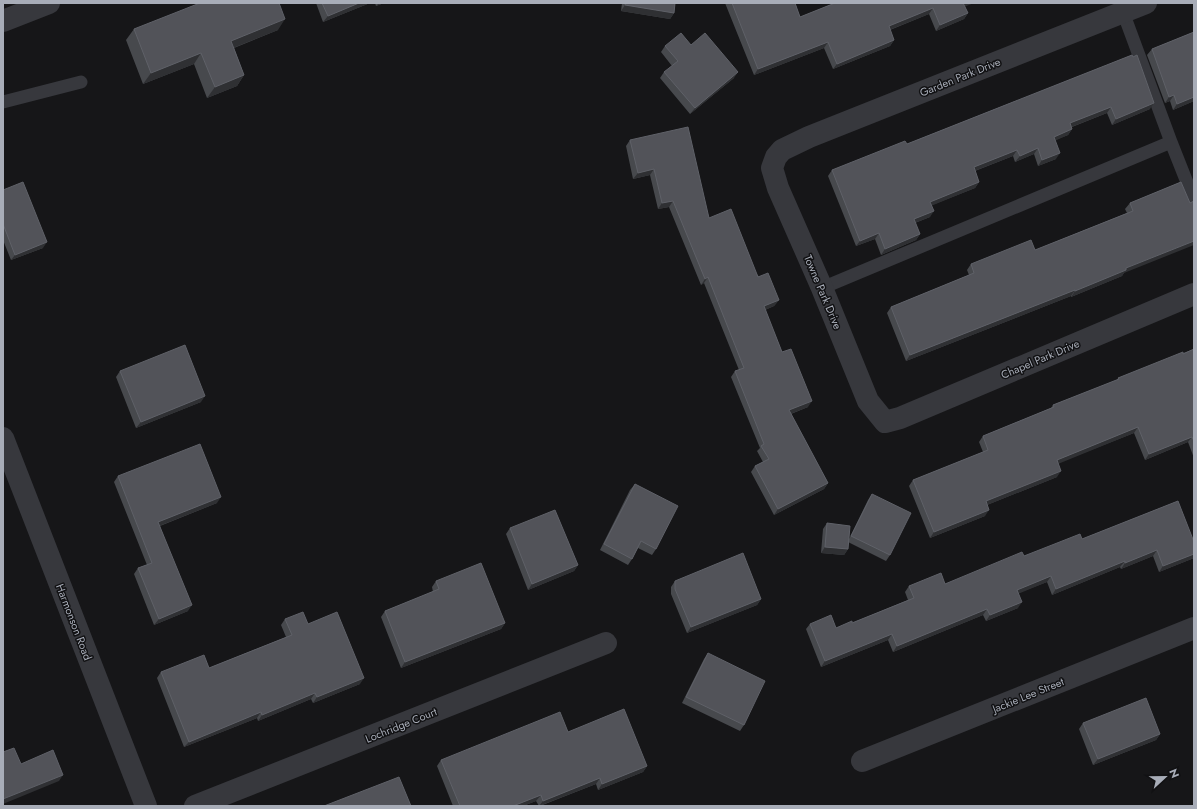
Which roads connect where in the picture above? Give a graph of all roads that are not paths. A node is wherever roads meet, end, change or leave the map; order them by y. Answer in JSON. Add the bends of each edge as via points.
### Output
{"nodes":[{"id":1,"x":49,"y":3,"type":"edge"},
{"id":2,"x":1146,"y":3,"type":"edge"},
{"id":3,"x":1123,"y":12,"type":"junction"},
{"id":4,"x":3,"y":21,"type":"edge"},
{"id":5,"x":81,"y":82,"type":"dead end"},
{"id":6,"x":3,"y":102,"type":"edge"},
{"id":7,"x":1171,"y":142,"type":"junction"},
{"id":8,"x":776,"y":157,"type":"joint"},
{"id":9,"x":1194,"y":200,"type":"edge"},
{"id":10,"x":822,"y":288,"type":"junction"},
{"id":11,"x":1194,"y":294,"type":"edge"},
{"id":12,"x":884,"y":422,"type":"joint"},
{"id":13,"x":3,"y":438,"type":"edge"},
{"id":14,"x":1194,"y":628,"type":"edge"},
{"id":15,"x":606,"y":643,"type":"dead end"},
{"id":16,"x":862,"y":761,"type":"dead end"},
{"id":17,"x":146,"y":806,"type":"edge"},
{"id":18,"x":195,"y":806,"type":"edge"}],
"edges":[{"from":1,"to":4,"type":"street"},
{"from":2,"to":3,"type":"street","name":"Garden Park Drive"},
{"from":3,"to":7,"type":"lane"},
{"from":3,"to":8,"type":"street","name":"Garden Park Drive","via":[[809,137],[782,150]]},
{"from":5,"to":6,"type":"lane"},
{"from":7,"to":9,"type":"lane"},
{"from":7,"to":10,"type":"lane"},
{"from":8,"to":10,"type":"street","name":"Towne Park Drive","via":[[772,168],[778,188]]},
{"from":10,"to":12,"type":"street","name":"Towne Park Drive","via":[[868,401]]},
{"from":11,"to":12,"type":"street","name":"Chapel Park Drive","via":[[900,418]]},
{"from":13,"to":17,"type":"street","name":"Harmonson Road"},
{"from":14,"to":16,"type":"street","name":"Jackie Lee Street"},
{"from":15,"to":18,"type":"street","name":"Lochridge Court"}]}
